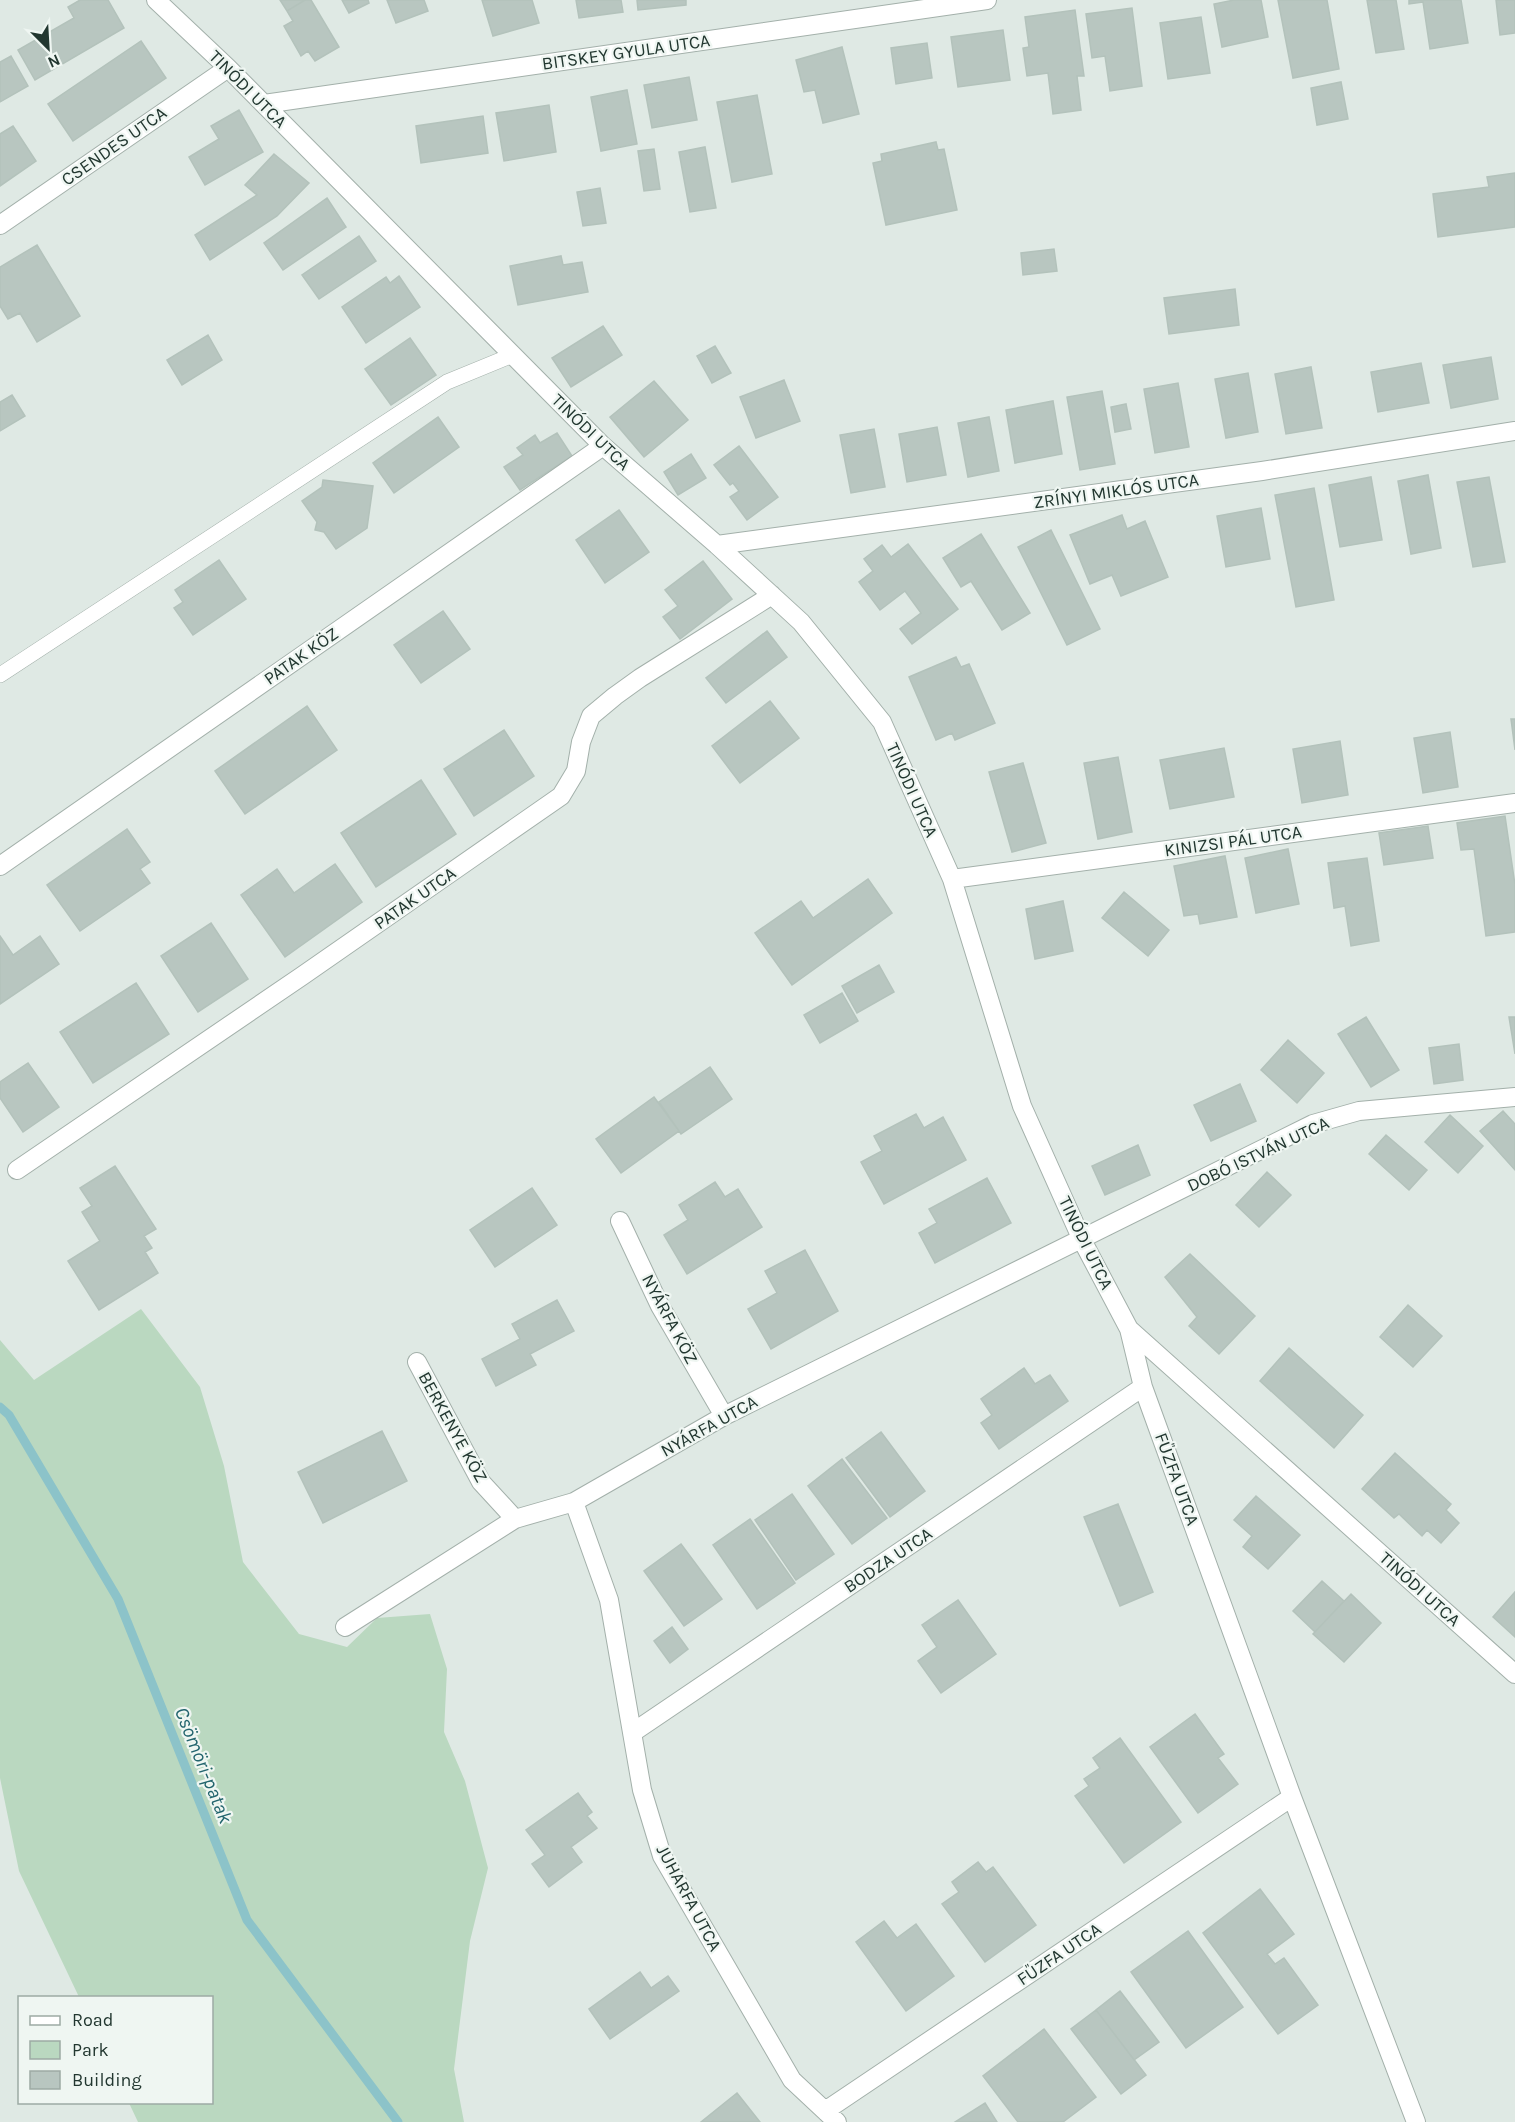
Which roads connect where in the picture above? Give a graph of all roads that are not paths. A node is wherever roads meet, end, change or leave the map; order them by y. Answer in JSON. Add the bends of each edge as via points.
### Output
{"nodes":[{"id":1,"x":156,"y":0,"type":"edge"},
{"id":2,"x":987,"y":0,"type":"edge"},
{"id":3,"x":228,"y":68,"type":"junction"},
{"id":4,"x":264,"y":104,"type":"junction"},
{"id":5,"x":0,"y":225,"type":"edge"},
{"id":6,"x":513,"y":355,"type":"junction"},
{"id":7,"x":1515,"y":431,"type":"edge"},
{"id":8,"x":603,"y":446,"type":"junction"},
{"id":9,"x":717,"y":545,"type":"junction"},
{"id":10,"x":772,"y":595,"type":"junction"},
{"id":11,"x":0,"y":675,"type":"edge"},
{"id":12,"x":1515,"y":803,"type":"edge"},
{"id":13,"x":0,"y":866,"type":"edge"},
{"id":14,"x":952,"y":879,"type":"junction"},
{"id":15,"x":1515,"y":1097,"type":"edge"},
{"id":16,"x":17,"y":1170,"type":"dead end"},
{"id":17,"x":620,"y":1221,"type":"dead end"},
{"id":18,"x":1082,"y":1240,"type":"junction"},
{"id":19,"x":1129,"y":1329,"type":"junction"},
{"id":20,"x":417,"y":1362,"type":"dead end"},
{"id":21,"x":1143,"y":1388,"type":"junction"},
{"id":22,"x":724,"y":1416,"type":"junction"},
{"id":23,"x":574,"y":1502,"type":"junction"},
{"id":24,"x":514,"y":1519,"type":"junction"},
{"id":25,"x":345,"y":1627,"type":"dead end"},
{"id":26,"x":1515,"y":1674,"type":"edge"},
{"id":27,"x":633,"y":1733,"type":"junction"},
{"id":28,"x":1292,"y":1797,"type":"junction"},
{"id":29,"x":831,"y":2116,"type":"edge"},
{"id":30,"x":1416,"y":2122,"type":"edge"}],
"edges":[{"from":1,"to":3,"type":"street","name":"TINÓDI UTCA"},
{"from":2,"to":4,"type":"street","name":"BITSKEY GYULA UTCA"},
{"from":3,"to":4,"type":"street","name":"TINÓDI UTCA"},
{"from":3,"to":5,"type":"street","name":"CSENDES UTCA"},
{"from":4,"to":6,"type":"street","name":"TINÓDI UTCA"},
{"from":6,"to":8,"type":"street","name":"TINÓDI UTCA"},
{"from":6,"to":11,"type":"lane","via":[[447,382]]},
{"from":7,"to":9,"type":"street","name":"ZRÍNYI MIKLÓS UTCA","via":[[1262,471]]},
{"from":8,"to":9,"type":"street","name":"TINÓDI UTCA"},
{"from":8,"to":13,"type":"street","name":"PATAK KÖZ"},
{"from":9,"to":10,"type":"street","name":"TINÓDI UTCA"},
{"from":10,"to":14,"type":"street","name":"TINÓDI UTCA","via":[[801,622],[882,722]]},
{"from":10,"to":16,"type":"street","name":"PATAK UTCA","via":[[640,678],[591,716],[576,771],[561,796]]},
{"from":12,"to":14,"type":"street","name":"KINIZSI PÁL UTCA"},
{"from":14,"to":18,"type":"street","name":"TINÓDI UTCA","via":[[1022,1107]]},
{"from":15,"to":18,"type":"street","name":"DOBÓ ISTVÁN UTCA","via":[[1359,1111],[1313,1124]]},
{"from":17,"to":22,"type":"street","name":"NYÁRFA KÖZ","via":[[660,1306]]},
{"from":18,"to":19,"type":"street","name":"TINÓDI UTCA"},
{"from":18,"to":22,"type":"street","name":"NYÁRFA UTCA"},
{"from":19,"to":21,"type":"street","name":"FŰZFA UTCA"},
{"from":19,"to":26,"type":"street","name":"TINÓDI UTCA"},
{"from":20,"to":24,"type":"street","name":"BERKENYE KÖZ","via":[[481,1482]]},
{"from":21,"to":27,"type":"street","name":"BODZA UTCA"},
{"from":21,"to":28,"type":"street","name":"FŰZFA UTCA"},
{"from":22,"to":23,"type":"street","name":"NYÁRFA UTCA"},
{"from":23,"to":24,"type":"street","name":"NYÁRFA UTCA"},
{"from":23,"to":27,"type":"street","name":"JUHARFA UTCA","via":[[609,1600]]},
{"from":24,"to":25,"type":"street","name":"NYÁRFA UTCA"},
{"from":27,"to":29,"type":"street","name":"JUHARFA UTCA","via":[[642,1790],[662,1856],[792,2080]]},
{"from":28,"to":29,"type":"street","name":"FŰZFA UTCA"},
{"from":28,"to":30,"type":"street","name":"FŰZFA UTCA"}]}
